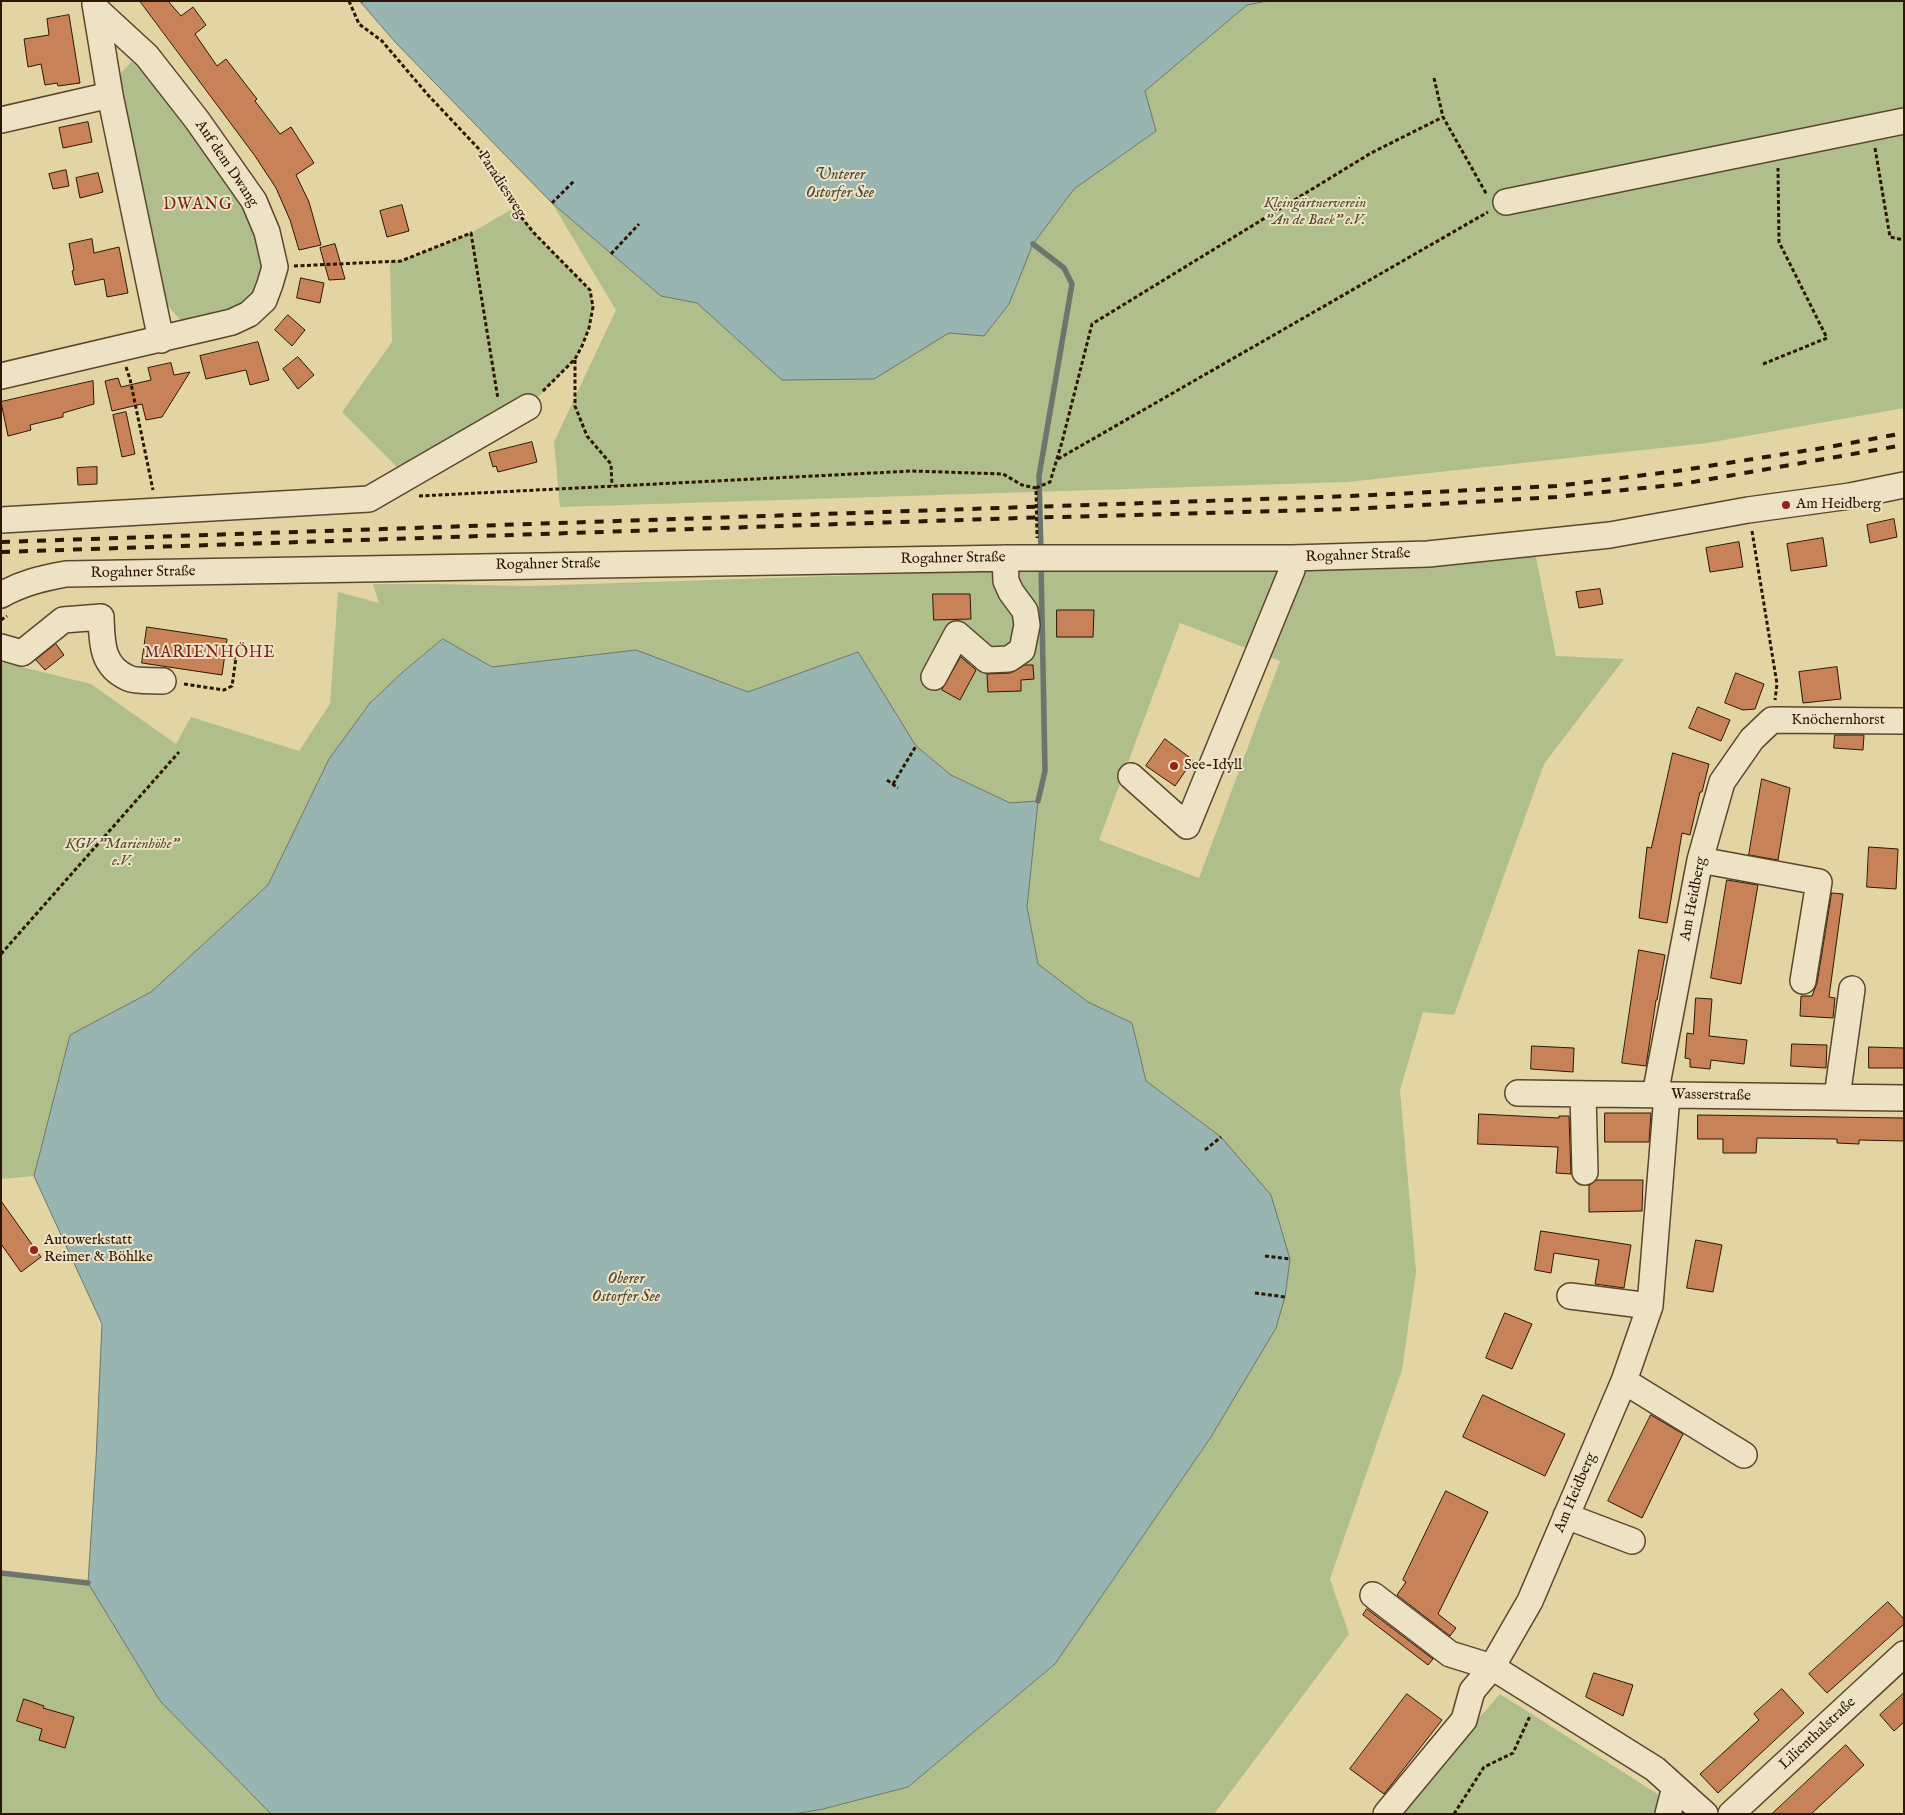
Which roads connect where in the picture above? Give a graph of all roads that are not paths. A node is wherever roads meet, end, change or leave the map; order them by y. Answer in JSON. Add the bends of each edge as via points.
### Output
{"nodes":[{"id":1,"x":96,"y":6,"type":"edge"},
{"id":2,"x":110,"y":95,"type":"junction"},
{"id":3,"x":1,"y":120,"type":"edge"},
{"id":4,"x":1904,"y":121,"type":"edge"},
{"id":5,"x":1506,"y":202,"type":"road end"},
{"id":6,"x":161,"y":340,"type":"junction"},
{"id":7,"x":1,"y":376,"type":"edge"},
{"id":8,"x":528,"y":407,"type":"road end"},
{"id":9,"x":1904,"y":485,"type":"edge"},
{"id":10,"x":1,"y":520,"type":"edge"},
{"id":11,"x":1012,"y":558,"type":"junction"},
{"id":12,"x":1292,"y":558,"type":"junction"},
{"id":13,"x":1,"y":595,"type":"edge"},
{"id":14,"x":1,"y":647,"type":"edge"},
{"id":15,"x":934,"y":677,"type":"dead end"},
{"id":16,"x":163,"y":682,"type":"road end"},
{"id":17,"x":1772,"y":720,"type":"joint"},
{"id":18,"x":1904,"y":721,"type":"edge"},
{"id":19,"x":1131,"y":776,"type":"dead end"},
{"id":20,"x":1700,"y":860,"type":"junction"},
{"id":21,"x":1803,"y":981,"type":"dead end"},
{"id":22,"x":1852,"y":989,"type":"dead end"},
{"id":23,"x":1518,"y":1093,"type":"dead end"},
{"id":24,"x":1583,"y":1094,"type":"junction"},
{"id":25,"x":1661,"y":1095,"type":"junction"},
{"id":26,"x":1837,"y":1097,"type":"junction"},
{"id":27,"x":1904,"y":1098,"type":"edge"},
{"id":28,"x":1585,"y":1172,"type":"dead end"},
{"id":29,"x":1570,"y":1296,"type":"dead end"},
{"id":30,"x":1650,"y":1306,"type":"junction"},
{"id":31,"x":1624,"y":1381,"type":"junction"},
{"id":32,"x":1744,"y":1455,"type":"dead end"},
{"id":33,"x":1566,"y":1516,"type":"junction"},
{"id":34,"x":1632,"y":1541,"type":"dead end"},
{"id":35,"x":1373,"y":1595,"type":"dead end"},
{"id":36,"x":1904,"y":1654,"type":"edge"},
{"id":37,"x":1492,"y":1667,"type":"junction"},
{"id":38,"x":1675,"y":1787,"type":"junction"},
{"id":39,"x":1386,"y":1814,"type":"edge"},
{"id":40,"x":1668,"y":1814,"type":"edge"},
{"id":41,"x":1705,"y":1814,"type":"edge"},
{"id":42,"x":1731,"y":1814,"type":"edge"}],
"edges":[{"from":1,"to":2,"type":"street","name":"Auf dem Dwang"},
{"from":1,"to":6,"type":"street","name":"Auf dem Dwang","via":[[147,56],[254,202],[267,232],[275,267],[264,300],[249,314],[232,322]]},
{"from":2,"to":3,"type":"street"},
{"from":2,"to":6,"type":"street","name":"Auf dem Dwang"},
{"from":4,"to":5,"type":"street"},
{"from":6,"to":7,"type":"street"},
{"from":8,"to":10,"type":"street","via":[[369,499]]},
{"from":9,"to":12,"type":"street","name":"Rogahner Straße","via":[[1610,535],[1428,554]]},
{"from":11,"to":12,"type":"street","name":"Rogahner Straße"},
{"from":11,"to":13,"type":"street","name":"Rogahner Straße","via":[[66,574],[35,579]]},
{"from":11,"to":15,"type":"street","via":[[1006,581],[1024,612],[1027,625],[1022,650],[1009,659],[987,660],[957,634]]},
{"from":12,"to":19,"type":"street","via":[[1292,570],[1187,826]]},
{"from":14,"to":16,"type":"street","via":[[22,653],[63,620],[101,617],[102,647],[109,664],[128,678]]},
{"from":17,"to":18,"type":"street","name":"Knöchernhorst"},
{"from":17,"to":20,"type":"street","name":"Am Heidberg","via":[[1752,739],[1722,782]]},
{"from":20,"to":21,"type":"street","via":[[1819,882]]},
{"from":20,"to":25,"type":"street","name":"Am Heidberg"},
{"from":22,"to":26,"type":"street"},
{"from":23,"to":24,"type":"street","name":"Wasserstraße"},
{"from":24,"to":25,"type":"street","name":"Wasserstraße"},
{"from":24,"to":28,"type":"street"},
{"from":25,"to":26,"type":"street","name":"Wasserstraße"},
{"from":25,"to":30,"type":"street","name":"Am Heidberg"},
{"from":26,"to":27,"type":"street","name":"Wasserstraße"},
{"from":29,"to":30,"type":"street"},
{"from":30,"to":31,"type":"street","name":"Am Heidberg"},
{"from":31,"to":32,"type":"street"},
{"from":31,"to":33,"type":"street","name":"Am Heidberg"},
{"from":33,"to":34,"type":"street"},
{"from":33,"to":37,"type":"street","name":"Am Heidberg","via":[[1530,1601]]},
{"from":35,"to":37,"type":"street","via":[[1450,1654]]},
{"from":36,"to":42,"type":"street","name":"Lilienthalstraße"},
{"from":37,"to":38,"type":"street","via":[[1655,1769]]},
{"from":37,"to":39,"type":"street","name":"Am Heidberg","via":[[1472,1691],[1464,1720]]},
{"from":38,"to":40,"type":"street"},
{"from":38,"to":41,"type":"street"}]}
